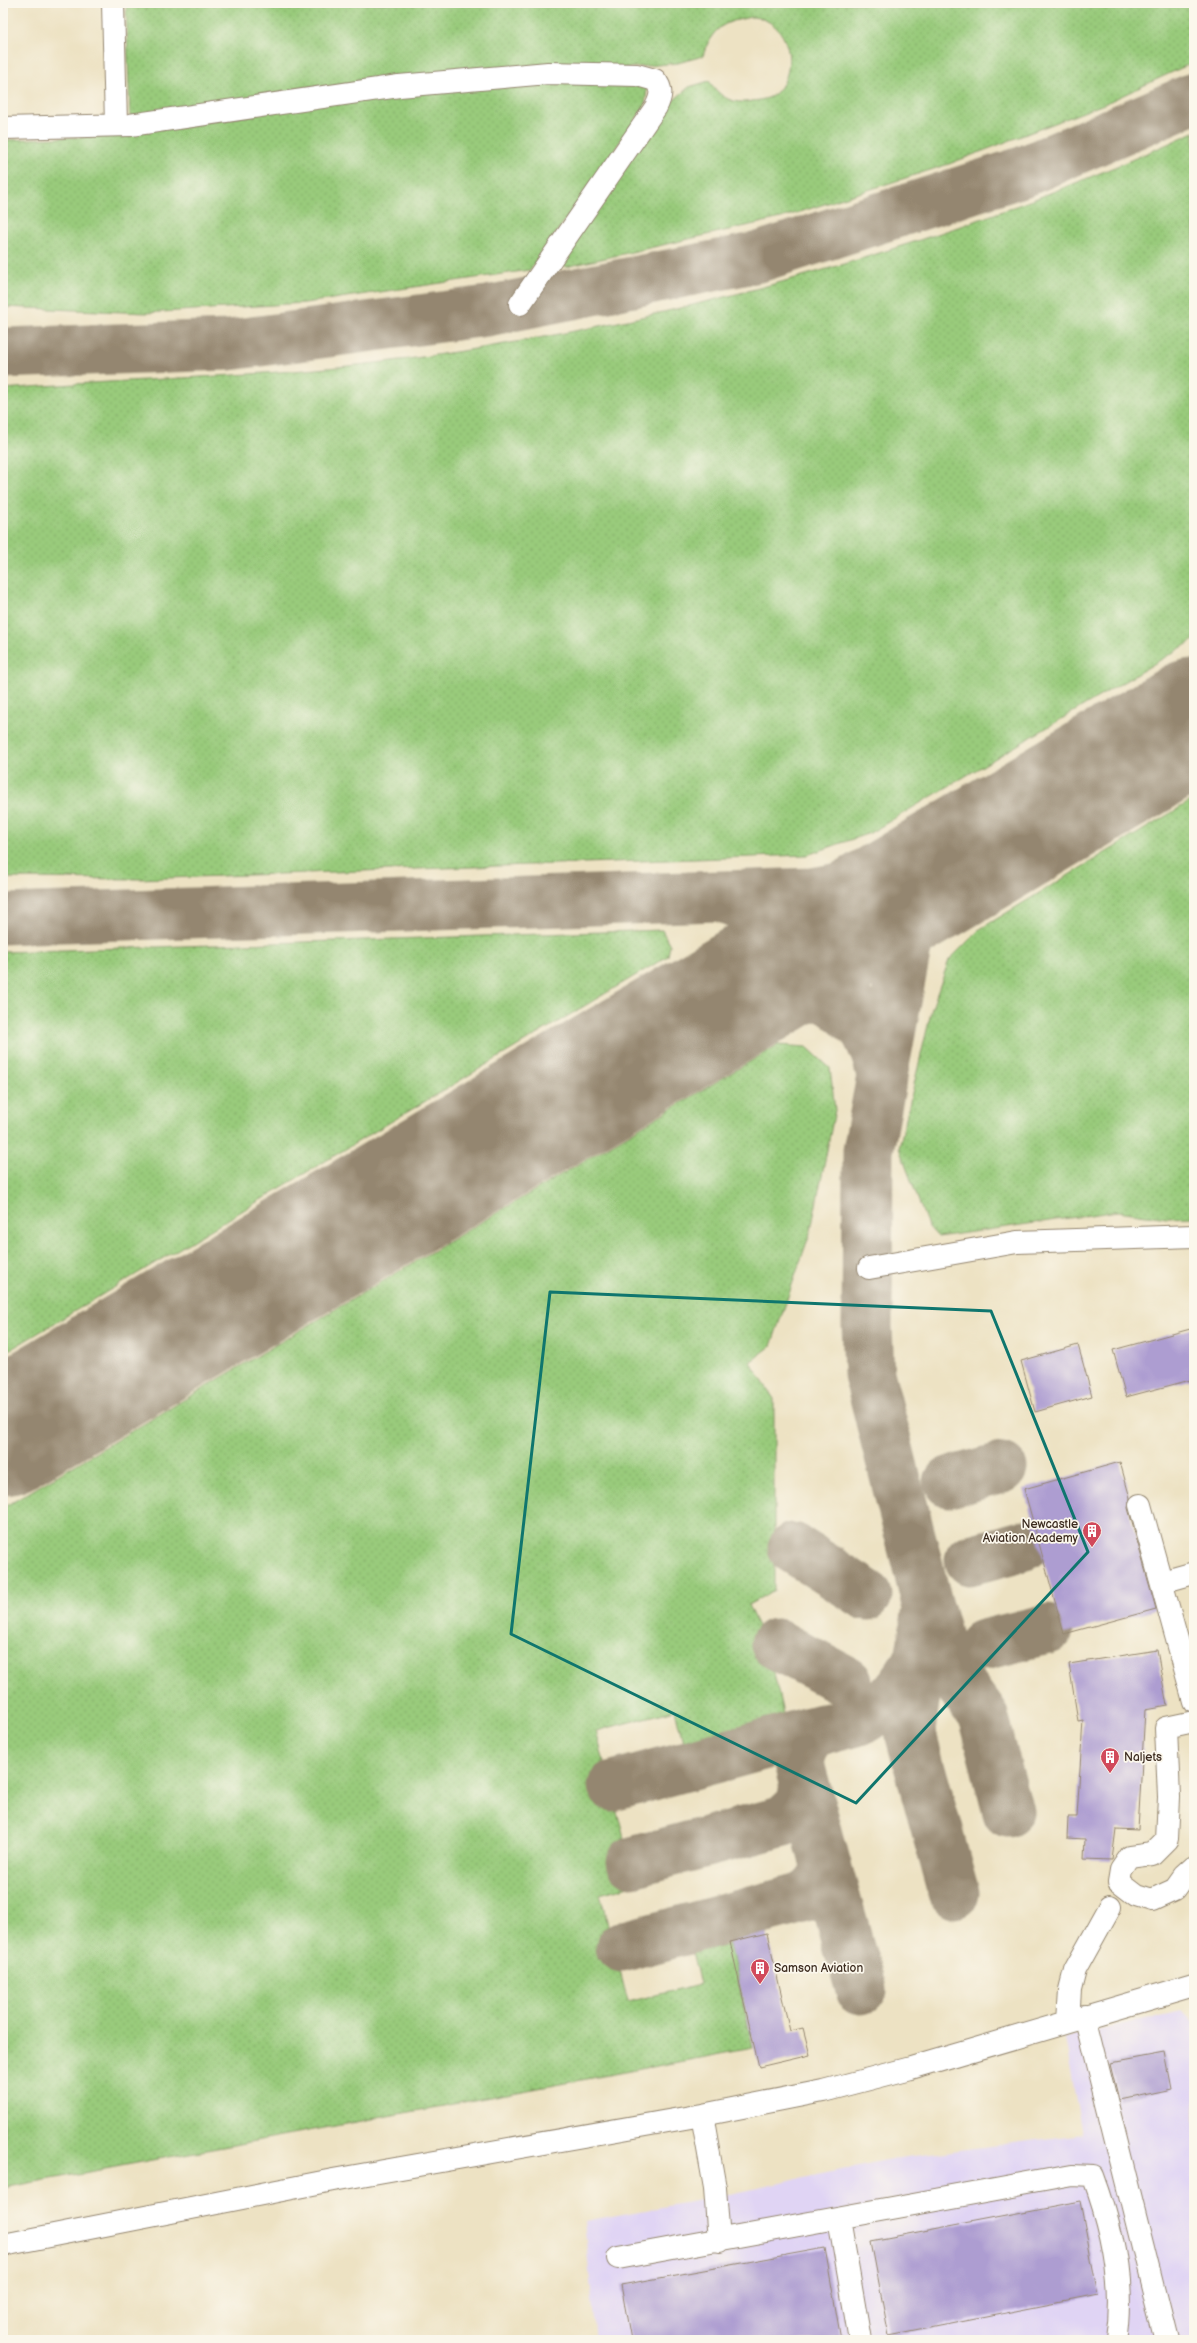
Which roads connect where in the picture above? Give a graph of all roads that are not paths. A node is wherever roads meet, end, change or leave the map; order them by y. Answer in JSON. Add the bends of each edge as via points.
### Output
{"nodes":[{"id":1,"x":113,"y":3,"type":"edge"},
{"id":2,"x":116,"y":125,"type":"junction"},
{"id":3,"x":3,"y":128,"type":"edge"},
{"id":4,"x":520,"y":304,"type":"dead end"},
{"id":5,"x":1194,"y":1236,"type":"edge"},
{"id":6,"x":868,"y":1268,"type":"dead end"},
{"id":7,"x":1140,"y":1505,"type":"dead end"},
{"id":8,"x":1194,"y":1573,"type":"edge"},
{"id":9,"x":1162,"y":1582,"type":"junction"},
{"id":10,"x":1194,"y":1701,"type":"edge"},
{"id":11,"x":1194,"y":1722,"type":"edge"},
{"id":12,"x":1194,"y":1867,"type":"edge"},
{"id":13,"x":1110,"y":1907,"type":"dead end"},
{"id":14,"x":1194,"y":1985,"type":"edge"},
{"id":15,"x":1077,"y":2019,"type":"junction"},
{"id":16,"x":702,"y":2115,"type":"junction"},
{"id":17,"x":839,"y":2218,"type":"junction"},
{"id":18,"x":719,"y":2241,"type":"junction"},
{"id":19,"x":3,"y":2245,"type":"edge"},
{"id":20,"x":618,"y":2258,"type":"dead end"},
{"id":21,"x":860,"y":2340,"type":"edge"},
{"id":22,"x":1116,"y":2340,"type":"edge"},
{"id":23,"x":1166,"y":2340,"type":"edge"}],
"edges":[{"from":1,"to":2,"type":"lane"},
{"from":2,"to":3,"type":"lane"},
{"from":2,"to":4,"type":"lane","via":[[399,86],[548,73],[638,75],[655,80],[661,91],[656,107]]},
{"from":5,"to":6,"type":"lane","via":[[1017,1242]]},
{"from":7,"to":9,"type":"lane"},
{"from":8,"to":9,"type":"lane"},
{"from":9,"to":10,"type":"lane"},
{"from":11,"to":12,"type":"lane","via":[[1166,1728],[1169,1797],[1167,1838],[1152,1854],[1130,1856],[1121,1870],[1119,1882],[1136,1895],[1152,1900],[1174,1890]]},
{"from":13,"to":15,"type":"lane","via":[[1075,1970],[1070,1990]]},
{"from":14,"to":15,"type":"lane"},
{"from":15,"to":16,"type":"lane","via":[[830,2089]]},
{"from":15,"to":23,"type":"lane"},
{"from":16,"to":18,"type":"lane","via":[[715,2188]]},
{"from":16,"to":19,"type":"lane","via":[[333,2180]]},
{"from":17,"to":18,"type":"lane"},
{"from":17,"to":21,"type":"lane"},
{"from":17,"to":22,"type":"lane","via":[[1072,2175],[1093,2176],[1104,2204],[1113,2244],[1119,2295]]},
{"from":18,"to":20,"type":"lane"}]}
